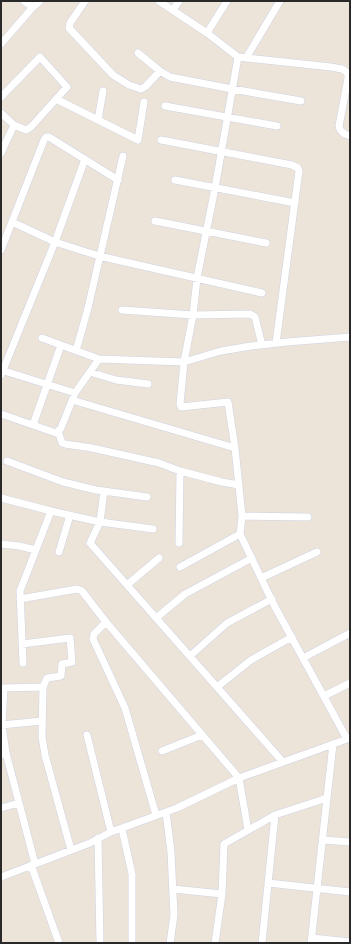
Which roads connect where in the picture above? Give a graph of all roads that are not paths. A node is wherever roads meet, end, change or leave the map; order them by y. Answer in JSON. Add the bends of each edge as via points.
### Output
{"nodes":[{"id":1,"x":24,"y":1,"type":"edge"},
{"id":2,"x":40,"y":1,"type":"edge"},
{"id":3,"x":84,"y":1,"type":"edge"},
{"id":4,"x":159,"y":1,"type":"edge"},
{"id":5,"x":179,"y":1,"type":"edge"},
{"id":6,"x":227,"y":1,"type":"edge"},
{"id":7,"x":280,"y":1,"type":"edge"},
{"id":8,"x":33,"y":7,"type":"junction"},
{"id":9,"x":173,"y":10,"type":"junction"},
{"id":10,"x":208,"y":33,"type":"junction"},
{"id":11,"x":1,"y":44,"type":"edge"},
{"id":12,"x":138,"y":53,"type":"dead end"},
{"id":13,"x":238,"y":57,"type":"junction"},
{"id":14,"x":246,"y":58,"type":"junction"},
{"id":15,"x":350,"y":64,"type":"edge"},
{"id":16,"x":342,"y":69,"type":"junction"},
{"id":17,"x":160,"y":71,"type":"junction"},
{"id":18,"x":232,"y":89,"type":"junction"},
{"id":19,"x":104,"y":91,"type":"dead end"},
{"id":20,"x":1,"y":97,"type":"edge"},
{"id":21,"x":56,"y":99,"type":"junction"},
{"id":22,"x":301,"y":100,"type":"dead end"},
{"id":23,"x":144,"y":102,"type":"dead end"},
{"id":24,"x":165,"y":106,"type":"dead end"},
{"id":25,"x":1,"y":113,"type":"edge"},
{"id":26,"x":227,"y":117,"type":"junction"},
{"id":27,"x":98,"y":120,"type":"junction"},
{"id":28,"x":14,"y":125,"type":"junction"},
{"id":29,"x":277,"y":126,"type":"dead end"},
{"id":30,"x":350,"y":136,"type":"edge"},
{"id":31,"x":161,"y":140,"type":"dead end"},
{"id":32,"x":2,"y":150,"type":"edge"},
{"id":33,"x":221,"y":152,"type":"junction"},
{"id":34,"x":123,"y":156,"type":"dead end"},
{"id":35,"x":85,"y":159,"type":"junction"},
{"id":36,"x":118,"y":180,"type":"junction"},
{"id":37,"x":175,"y":180,"type":"dead end"},
{"id":38,"x":215,"y":188,"type":"junction"},
{"id":39,"x":295,"y":203,"type":"junction"},
{"id":40,"x":155,"y":221,"type":"dead end"},
{"id":41,"x":12,"y":222,"type":"junction"},
{"id":42,"x":206,"y":232,"type":"junction"},
{"id":43,"x":3,"y":241,"type":"edge"},
{"id":44,"x":54,"y":242,"type":"junction"},
{"id":45,"x":266,"y":243,"type":"dead end"},
{"id":46,"x":1,"y":250,"type":"edge"},
{"id":47,"x":100,"y":256,"type":"junction"},
{"id":48,"x":197,"y":278,"type":"junction"},
{"id":49,"x":262,"y":293,"type":"dead end"},
{"id":50,"x":122,"y":310,"type":"dead end"},
{"id":51,"x":193,"y":315,"type":"junction"},
{"id":52,"x":350,"y":337,"type":"edge"},
{"id":53,"x":42,"y":338,"type":"dead end"},
{"id":54,"x":276,"y":343,"type":"junction"},
{"id":55,"x":262,"y":345,"type":"junction"},
{"id":56,"x":61,"y":346,"type":"junction"},
{"id":57,"x":76,"y":351,"type":"junction"},
{"id":58,"x":99,"y":359,"type":"junction"},
{"id":59,"x":184,"y":362,"type":"junction"},
{"id":60,"x":1,"y":372,"type":"edge"},
{"id":61,"x":90,"y":372,"type":"junction"},
{"id":62,"x":48,"y":384,"type":"junction"},
{"id":63,"x":148,"y":384,"type":"dead end"},
{"id":64,"x":73,"y":397,"type":"junction"},
{"id":65,"x":1,"y":414,"type":"edge"},
{"id":66,"x":32,"y":425,"type":"junction"},
{"id":67,"x":58,"y":431,"type":"junction"},
{"id":68,"x":235,"y":448,"type":"junction"},
{"id":69,"x":6,"y":461,"type":"dead end"},
{"id":70,"x":180,"y":471,"type":"junction"},
{"id":71,"x":239,"y":484,"type":"junction"},
{"id":72,"x":104,"y":491,"type":"junction"},
{"id":73,"x":146,"y":497,"type":"dead end"},
{"id":74,"x":1,"y":498,"type":"edge"},
{"id":75,"x":51,"y":511,"type":"junction"},
{"id":76,"x":70,"y":515,"type":"junction"},
{"id":77,"x":242,"y":516,"type":"junction"},
{"id":78,"x":308,"y":517,"type":"dead end"},
{"id":79,"x":100,"y":522,"type":"junction"},
{"id":80,"x":153,"y":529,"type":"dead end"},
{"id":81,"x":240,"y":534,"type":"junction"},
{"id":82,"x":179,"y":543,"type":"dead end"},
{"id":83,"x":1,"y":544,"type":"edge"},
{"id":84,"x":36,"y":550,"type":"junction"},
{"id":85,"x":59,"y":552,"type":"dead end"},
{"id":86,"x":317,"y":552,"type":"dead end"},
{"id":87,"x":159,"y":558,"type":"dead end"},
{"id":88,"x":252,"y":558,"type":"junction"},
{"id":89,"x":180,"y":567,"type":"dead end"},
{"id":90,"x":261,"y":578,"type":"junction"},
{"id":91,"x":127,"y":585,"type":"junction"},
{"id":92,"x":272,"y":599,"type":"junction"},
{"id":93,"x":20,"y":600,"type":"junction"},
{"id":94,"x":156,"y":618,"type":"junction"},
{"id":95,"x":106,"y":622,"type":"junction"},
{"id":96,"x":350,"y":633,"type":"edge"},
{"id":97,"x":292,"y":637,"type":"junction"},
{"id":98,"x":22,"y":644,"type":"junction"},
{"id":99,"x":190,"y":656,"type":"junction"},
{"id":100,"x":303,"y":658,"type":"junction"},
{"id":101,"x":23,"y":663,"type":"dead end"},
{"id":102,"x":350,"y":683,"type":"edge"},
{"id":103,"x":43,"y":687,"type":"junction"},
{"id":104,"x":217,"y":687,"type":"junction"},
{"id":105,"x":2,"y":688,"type":"edge"},
{"id":106,"x":324,"y":696,"type":"junction"},
{"id":107,"x":42,"y":721,"type":"junction"},
{"id":108,"x":1,"y":725,"type":"edge"},
{"id":109,"x":87,"y":735,"type":"dead end"},
{"id":110,"x":202,"y":735,"type":"junction"},
{"id":111,"x":348,"y":739,"type":"edge"},
{"id":112,"x":333,"y":744,"type":"junction"},
{"id":113,"x":162,"y":751,"type":"dead end"},
{"id":114,"x":4,"y":754,"type":"edge"},
{"id":115,"x":283,"y":762,"type":"junction"},
{"id":116,"x":239,"y":778,"type":"junction"},
{"id":117,"x":327,"y":798,"type":"junction"},
{"id":118,"x":19,"y":803,"type":"junction"},
{"id":119,"x":1,"y":808,"type":"edge"},
{"id":120,"x":166,"y":812,"type":"junction"},
{"id":121,"x":156,"y":815,"type":"junction"},
{"id":122,"x":276,"y":815,"type":"junction"},
{"id":123,"x":122,"y":829,"type":"junction"},
{"id":124,"x":248,"y":830,"type":"junction"},
{"id":125,"x":111,"y":832,"type":"junction"},
{"id":126,"x":98,"y":838,"type":"junction"},
{"id":127,"x":323,"y":840,"type":"junction"},
{"id":128,"x":350,"y":842,"type":"edge"},
{"id":129,"x":71,"y":850,"type":"junction"},
{"id":130,"x":33,"y":865,"type":"junction"},
{"id":131,"x":1,"y":877,"type":"edge"},
{"id":132,"x":268,"y":883,"type":"junction"},
{"id":133,"x":317,"y":888,"type":"junction"},
{"id":134,"x":173,"y":889,"type":"junction"},
{"id":135,"x":350,"y":892,"type":"edge"},
{"id":136,"x":222,"y":894,"type":"junction"},
{"id":137,"x":311,"y":940,"type":"edge"},
{"id":138,"x":350,"y":942,"type":"edge"},
{"id":139,"x":58,"y":943,"type":"edge"},
{"id":140,"x":100,"y":943,"type":"edge"},
{"id":141,"x":132,"y":943,"type":"edge"},
{"id":142,"x":170,"y":943,"type":"edge"},
{"id":143,"x":215,"y":943,"type":"edge"},
{"id":144,"x":262,"y":943,"type":"edge"}],
"edges":[{"from":1,"to":8,"type":"street"},
{"from":2,"to":8,"type":"street"},
{"from":3,"to":17,"type":"street","via":[[69,28],[113,75],[141,89]]},
{"from":4,"to":9,"type":"street"},
{"from":5,"to":9,"type":"street"},
{"from":6,"to":10,"type":"street"},
{"from":7,"to":14,"type":"street"},
{"from":8,"to":11,"type":"street"},
{"from":9,"to":10,"type":"street"},
{"from":10,"to":13,"type":"street"},
{"from":12,"to":17,"type":"street"},
{"from":13,"to":14,"type":"street"},
{"from":13,"to":18,"type":"street"},
{"from":14,"to":16,"type":"street"},
{"from":15,"to":16,"type":"street"},
{"from":16,"to":30,"type":"street","via":[[347,72],[348,78],[339,126],[340,131]]},
{"from":17,"to":18,"type":"street","via":[[170,77]]},
{"from":18,"to":22,"type":"street"},
{"from":18,"to":26,"type":"street"},
{"from":19,"to":27,"type":"street"},
{"from":20,"to":21,"type":"street","via":[[40,57],[67,87]]},
{"from":21,"to":27,"type":"street"},
{"from":21,"to":28,"type":"street","via":[[26,130]]},
{"from":23,"to":27,"type":"street","via":[[138,140]]},
{"from":24,"to":26,"type":"street"},
{"from":25,"to":28,"type":"street"},
{"from":26,"to":29,"type":"street"},
{"from":26,"to":33,"type":"street"},
{"from":28,"to":32,"type":"street"},
{"from":31,"to":33,"type":"street"},
{"from":33,"to":38,"type":"street"},
{"from":33,"to":39,"type":"street","via":[[297,166],[299,171]]},
{"from":34,"to":36,"type":"street"},
{"from":35,"to":36,"type":"street"},
{"from":35,"to":41,"type":"street","via":[[49,137],[44,138]]},
{"from":35,"to":44,"type":"street"},
{"from":36,"to":47,"type":"street"},
{"from":37,"to":38,"type":"street"},
{"from":38,"to":39,"type":"street"},
{"from":38,"to":42,"type":"street"},
{"from":39,"to":54,"type":"street"},
{"from":40,"to":42,"type":"street"},
{"from":41,"to":43,"type":"street"},
{"from":41,"to":44,"type":"street"},
{"from":42,"to":45,"type":"street"},
{"from":42,"to":48,"type":"street"},
{"from":43,"to":46,"type":"street"},
{"from":44,"to":47,"type":"street"},
{"from":44,"to":60,"type":"street"},
{"from":47,"to":48,"type":"street"},
{"from":47,"to":57,"type":"street"},
{"from":48,"to":49,"type":"street"},
{"from":48,"to":51,"type":"street"},
{"from":50,"to":51,"type":"street"},
{"from":51,"to":55,"type":"street","via":[[253,315]]},
{"from":51,"to":59,"type":"street"},
{"from":52,"to":54,"type":"street"},
{"from":53,"to":56,"type":"street"},
{"from":54,"to":55,"type":"street"},
{"from":55,"to":59,"type":"street"},
{"from":56,"to":57,"type":"street"},
{"from":56,"to":62,"type":"street"},
{"from":57,"to":58,"type":"street"},
{"from":58,"to":59,"type":"street"},
{"from":58,"to":61,"type":"street"},
{"from":59,"to":68,"type":"street","via":[[181,407],[228,402]]},
{"from":60,"to":62,"type":"street"},
{"from":61,"to":63,"type":"street","via":[[116,380]]},
{"from":61,"to":64,"type":"street"},
{"from":62,"to":64,"type":"street"},
{"from":62,"to":66,"type":"street"},
{"from":64,"to":67,"type":"street"},
{"from":64,"to":68,"type":"street"},
{"from":65,"to":66,"type":"street"},
{"from":66,"to":67,"type":"street","via":[[56,433]]},
{"from":67,"to":70,"type":"street","via":[[62,443],[65,444],[160,463]]},
{"from":68,"to":71,"type":"street"},
{"from":69,"to":72,"type":"street","via":[[63,482]]},
{"from":70,"to":71,"type":"street"},
{"from":70,"to":82,"type":"street"},
{"from":71,"to":77,"type":"street"},
{"from":72,"to":73,"type":"street"},
{"from":72,"to":79,"type":"street"},
{"from":74,"to":75,"type":"street"},
{"from":75,"to":76,"type":"street"},
{"from":75,"to":84,"type":"street"},
{"from":76,"to":79,"type":"street"},
{"from":76,"to":85,"type":"street"},
{"from":77,"to":78,"type":"street"},
{"from":77,"to":81,"type":"street"},
{"from":79,"to":80,"type":"street"},
{"from":79,"to":91,"type":"street","via":[[90,543]]},
{"from":81,"to":88,"type":"street"},
{"from":81,"to":89,"type":"street"},
{"from":83,"to":84,"type":"street"},
{"from":84,"to":93,"type":"street","via":[[24,578]]},
{"from":86,"to":90,"type":"street"},
{"from":87,"to":91,"type":"street"},
{"from":88,"to":90,"type":"street"},
{"from":88,"to":94,"type":"street","via":[[184,594]]},
{"from":90,"to":92,"type":"street"},
{"from":91,"to":94,"type":"street"},
{"from":92,"to":97,"type":"street"},
{"from":92,"to":99,"type":"street","via":[[227,624]]},
{"from":93,"to":95,"type":"street","via":[[80,589]]},
{"from":93,"to":98,"type":"street"},
{"from":94,"to":99,"type":"street"},
{"from":95,"to":110,"type":"street"},
{"from":95,"to":121,"type":"street","via":[[94,634],[94,642],[125,708]]},
{"from":96,"to":100,"type":"street"},
{"from":97,"to":100,"type":"street"},
{"from":97,"to":104,"type":"street","via":[[251,660]]},
{"from":98,"to":101,"type":"street"},
{"from":98,"to":103,"type":"street","via":[[70,638],[72,662],[62,664],[61,676],[47,678]]},
{"from":99,"to":104,"type":"street"},
{"from":100,"to":106,"type":"street"},
{"from":102,"to":106,"type":"street"},
{"from":103,"to":105,"type":"street"},
{"from":103,"to":107,"type":"street"},
{"from":104,"to":115,"type":"street"},
{"from":105,"to":108,"type":"street"},
{"from":106,"to":111,"type":"street"},
{"from":107,"to":108,"type":"street"},
{"from":107,"to":129,"type":"street","via":[[45,755]]},
{"from":108,"to":114,"type":"street"},
{"from":109,"to":125,"type":"street"},
{"from":110,"to":113,"type":"street"},
{"from":110,"to":116,"type":"street"},
{"from":111,"to":112,"type":"street"},
{"from":112,"to":115,"type":"street"},
{"from":112,"to":117,"type":"street"},
{"from":114,"to":118,"type":"street"},
{"from":115,"to":116,"type":"street"},
{"from":116,"to":120,"type":"street"},
{"from":116,"to":124,"type":"street"},
{"from":117,"to":122,"type":"street"},
{"from":117,"to":127,"type":"street"},
{"from":118,"to":119,"type":"street"},
{"from":118,"to":130,"type":"street"},
{"from":120,"to":121,"type":"street"},
{"from":120,"to":134,"type":"street"},
{"from":121,"to":123,"type":"street"},
{"from":122,"to":124,"type":"street"},
{"from":122,"to":132,"type":"street"},
{"from":123,"to":125,"type":"street"},
{"from":123,"to":141,"type":"street","via":[[132,874]]},
{"from":124,"to":136,"type":"street","via":[[224,844]]},
{"from":125,"to":126,"type":"street"},
{"from":126,"to":129,"type":"street"},
{"from":126,"to":140,"type":"street"},
{"from":127,"to":128,"type":"street"},
{"from":127,"to":133,"type":"street"},
{"from":129,"to":130,"type":"street"},
{"from":130,"to":131,"type":"street"},
{"from":130,"to":139,"type":"street"},
{"from":132,"to":133,"type":"street"},
{"from":132,"to":144,"type":"street"},
{"from":133,"to":135,"type":"street"},
{"from":133,"to":137,"type":"street"},
{"from":134,"to":136,"type":"street"},
{"from":134,"to":142,"type":"street","via":[[174,915]]},
{"from":136,"to":143,"type":"street"},
{"from":137,"to":138,"type":"street"}]}
